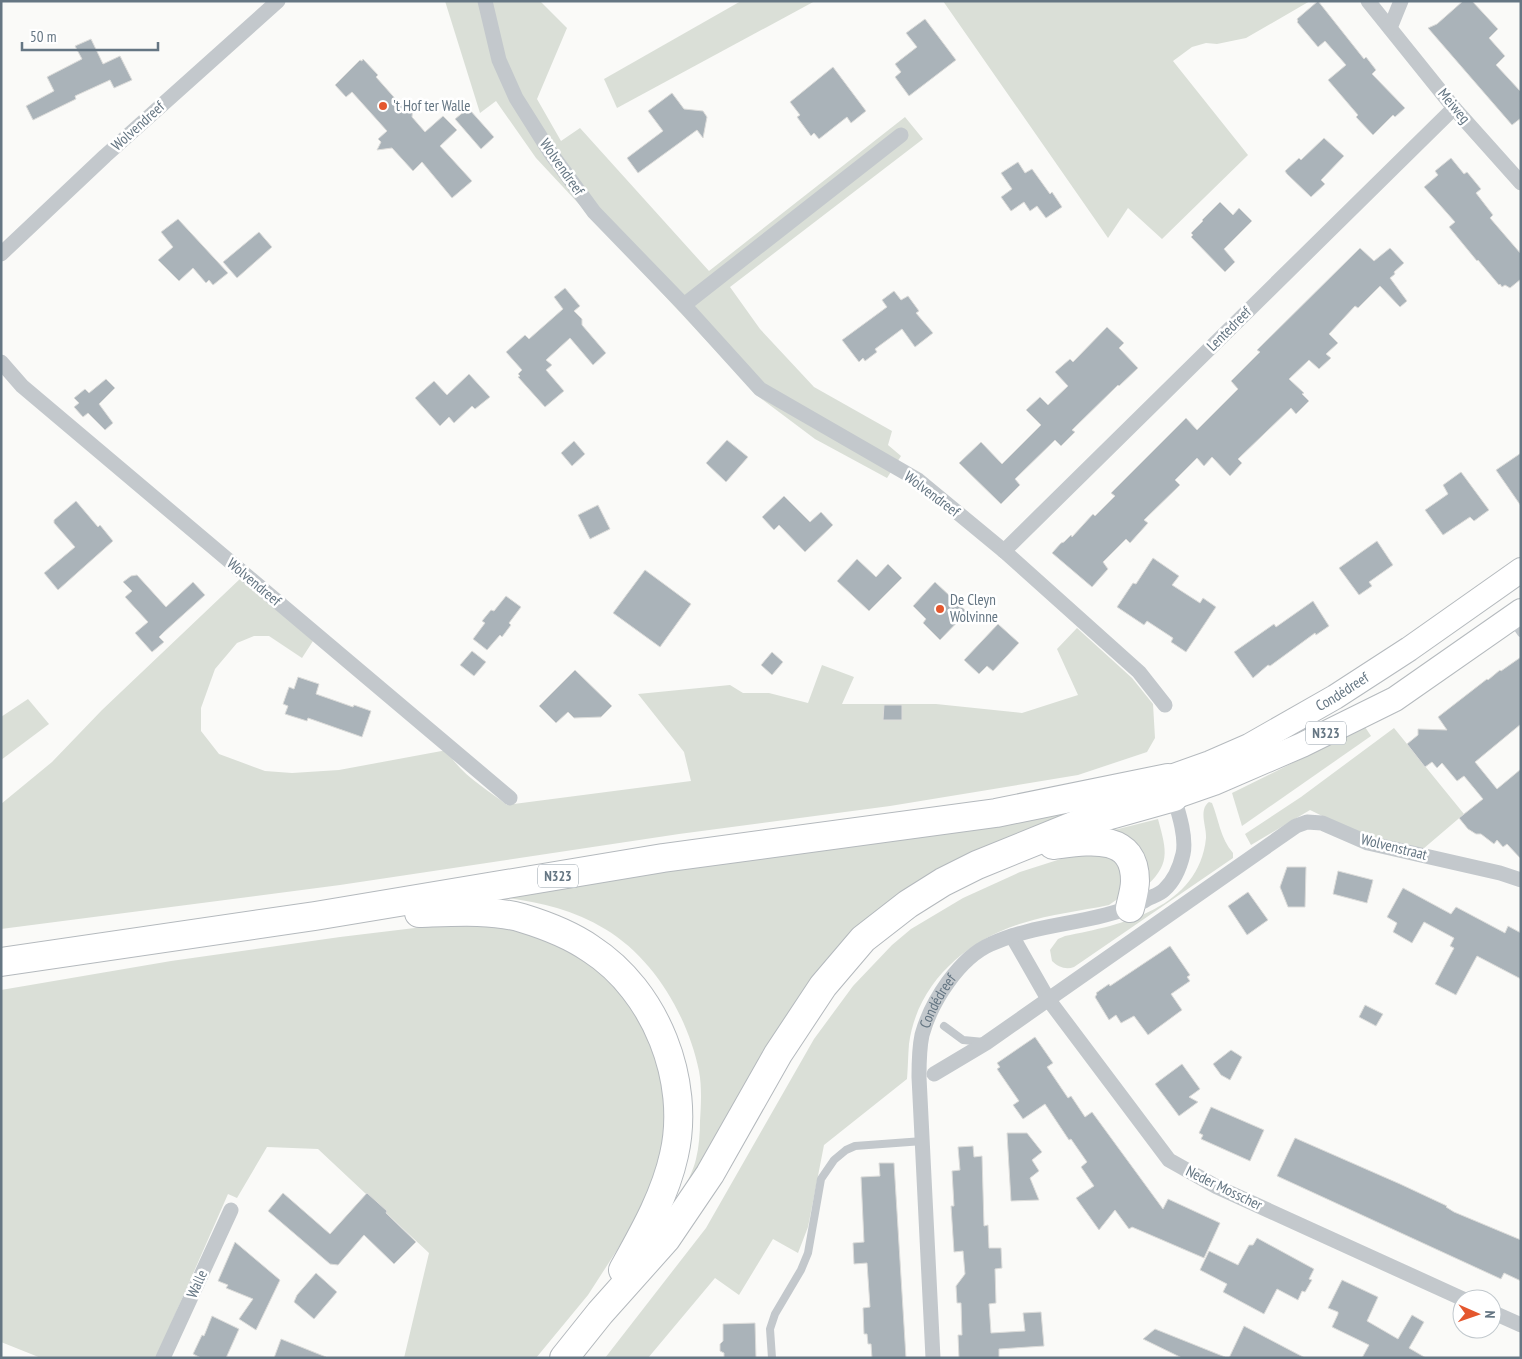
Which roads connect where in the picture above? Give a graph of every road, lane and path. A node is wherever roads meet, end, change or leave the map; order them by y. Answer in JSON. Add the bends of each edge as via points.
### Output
{"nodes":[{"id":1,"x":278,"y":1,"type":"edge"},
{"id":2,"x":485,"y":1,"type":"edge"},
{"id":3,"x":1368,"y":1,"type":"edge"},
{"id":4,"x":1401,"y":1,"type":"edge"},
{"id":5,"x":1390,"y":28,"type":"junction"},
{"id":6,"x":1454,"y":108,"type":"junction"},
{"id":7,"x":901,"y":135,"type":"dead end"},
{"id":8,"x":1521,"y":183,"type":"edge"},
{"id":9,"x":1,"y":254,"type":"edge"},
{"id":10,"x":684,"y":304,"type":"junction"},
{"id":11,"x":1,"y":362,"type":"edge"},
{"id":12,"x":1004,"y":551,"type":"junction"},
{"id":13,"x":1521,"y":570,"type":"edge"},
{"id":14,"x":1517,"y":621,"type":"edge"},
{"id":15,"x":1165,"y":705,"type":"dead end"},
{"id":16,"x":1171,"y":788,"type":"junction"},
{"id":17,"x":510,"y":798,"type":"dead end"},
{"id":18,"x":1019,"y":847,"type":"junction"},
{"id":19,"x":1521,"y":880,"type":"edge"},
{"id":20,"x":1130,"y":908,"type":"junction"},
{"id":21,"x":315,"y":916,"type":"junction"},
{"id":22,"x":1012,"y":936,"type":"junction"},
{"id":23,"x":2,"y":962,"type":"edge"},
{"id":24,"x":1048,"y":999,"type":"junction"},
{"id":25,"x":944,"y":1026,"type":"dead end"},
{"id":26,"x":986,"y":1043,"type":"junction"},
{"id":27,"x":934,"y":1074,"type":"dead end"},
{"id":28,"x":922,"y":1141,"type":"junction"},
{"id":29,"x":231,"y":1210,"type":"dead end"},
{"id":30,"x":1452,"y":1294,"type":"edge"},
{"id":31,"x":600,"y":1313,"type":"junction"},
{"id":32,"x":1502,"y":1316,"type":"edge"},
{"id":33,"x":1521,"y":1325,"type":"edge"},
{"id":34,"x":164,"y":1358,"type":"edge"},
{"id":35,"x":564,"y":1358,"type":"edge"},
{"id":36,"x":772,"y":1358,"type":"edge"},
{"id":37,"x":933,"y":1358,"type":"edge"}],
"edges":[{"from":1,"to":9,"type":"street","name":"Wolvendreef"},
{"from":2,"to":10,"type":"street","name":"Wolvendreef","via":[[499,60],[516,98],[550,152],[594,212]]},
{"from":3,"to":5,"type":"street","name":"Meiweg"},
{"from":4,"to":5,"type":"street"},
{"from":5,"to":6,"type":"street","name":"Meiweg"},
{"from":6,"to":8,"type":"street","name":"Meiweg"},
{"from":6,"to":12,"type":"street","name":"Lentedreef"},
{"from":7,"to":10,"type":"street"},
{"from":10,"to":12,"type":"street","name":"Wolvendreef","via":[[760,388],[918,480]]},
{"from":11,"to":17,"type":"street","name":"Wolvendreef","via":[[22,386]]},
{"from":12,"to":15,"type":"street","name":"Wolvendreef","via":[[1139,672]]},
{"from":13,"to":16,"type":"main road","name":"Condédreef","number":"N323","via":[[1335,697]]},
{"from":14,"to":16,"type":"main road","name":"Condédreef","number":"N323","via":[[1396,699],[1302,745],[1214,783]]},
{"from":16,"to":18,"type":"highway","number":"N323"},
{"from":16,"to":20,"type":"street","name":"Condédreef","via":[[1184,852],[1178,872],[1163,890]]},
{"from":16,"to":21,"type":"highway","number":"N323","via":[[663,858]]},
{"from":18,"to":20,"type":"highway","via":[[1036,848],[1094,840],[1117,846],[1125,851],[1134,868],[1136,882]]},
{"from":18,"to":31,"type":"highway","number":"N323","via":[[944,882],[908,904],[863,939],[823,986],[778,1054],[710,1174],[666,1239]]},
{"from":19,"to":24,"type":"street","name":"Wolvenstraat","via":[[1368,843],[1322,823],[1307,822],[1296,826]]},
{"from":20,"to":22,"type":"street","name":"Condédreef"},
{"from":21,"to":23,"type":"highway"},
{"from":21,"to":31,"type":"highway","via":[[449,912],[520,918],[591,949],[616,969],[638,994],[666,1045],[677,1098],[678,1126],[665,1184],[644,1232]]},
{"from":22,"to":24,"type":"street","name":"Neder Mosscher"},
{"from":22,"to":28,"type":"street","name":"Condédreef","via":[[989,944],[970,959],[938,997],[928,1018],[920,1056]]},
{"from":24,"to":26,"type":"street"},
{"from":24,"to":30,"type":"street","name":"Neder Mosscher","via":[[1169,1160],[1217,1186]]},
{"from":25,"to":26,"type":"lane","name":"Condédreef","via":[[963,1040]]},
{"from":26,"to":27,"type":"street"},
{"from":28,"to":36,"type":"lane","via":[[855,1146],[834,1160],[821,1179],[808,1253],[770,1329]]},
{"from":28,"to":37,"type":"street","name":"Condédreef"},
{"from":29,"to":34,"type":"street","name":"Walle"},
{"from":31,"to":35,"type":"highway"},
{"from":32,"to":33,"type":"street"}]}
